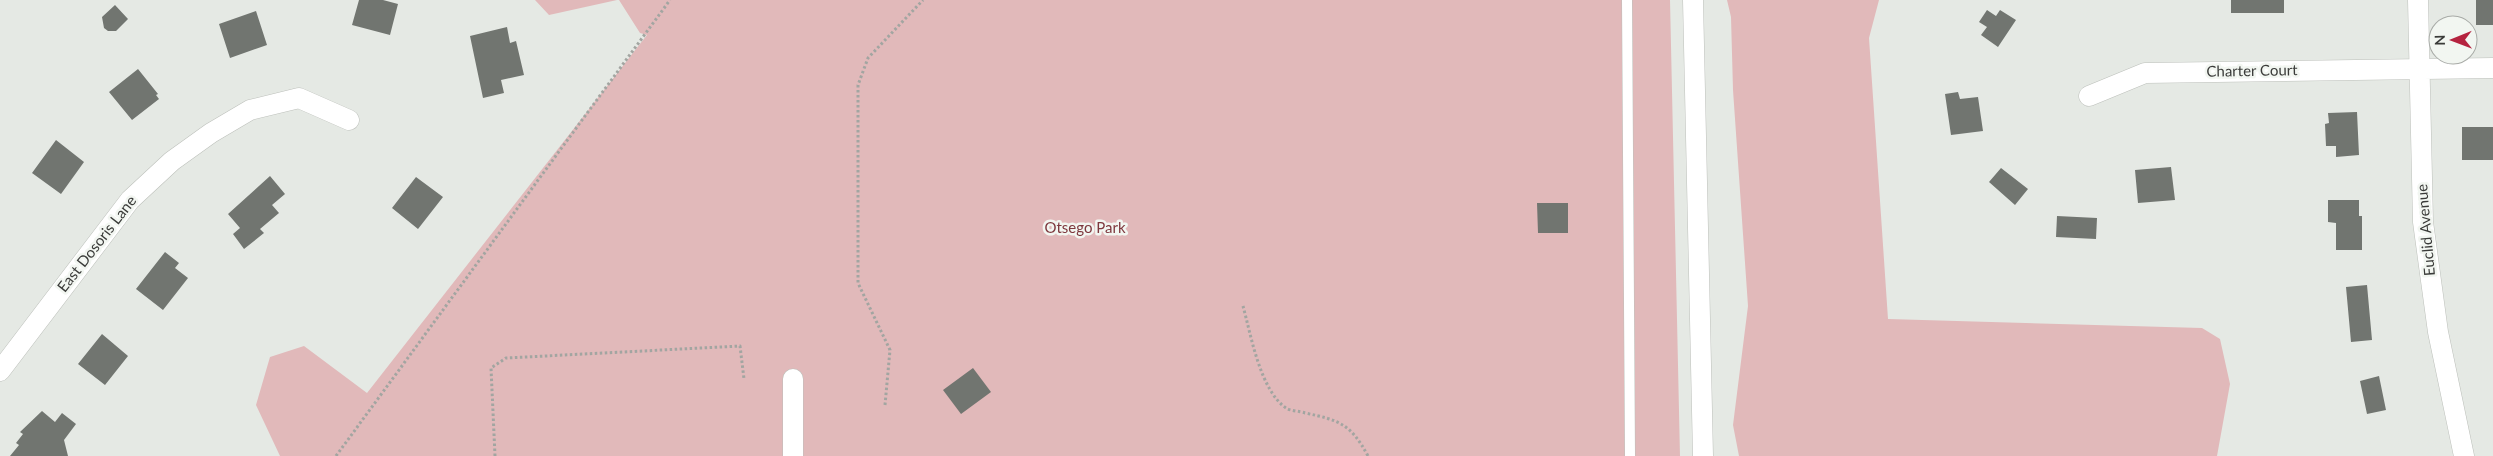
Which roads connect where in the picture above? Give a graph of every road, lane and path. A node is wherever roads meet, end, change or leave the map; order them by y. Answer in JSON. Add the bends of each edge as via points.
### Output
{"nodes":[{"id":1,"x":670,"y":0,"type":"edge"},
{"id":2,"x":923,"y":0,"type":"edge"},
{"id":3,"x":1627,"y":0,"type":"edge"},
{"id":4,"x":1693,"y":0,"type":"edge"},
{"id":5,"x":2418,"y":0,"type":"edge"},
{"id":6,"x":2419,"y":68,"type":"junction"},
{"id":7,"x":2493,"y":68,"type":"edge"},
{"id":8,"x":2089,"y":96,"type":"dead end"},
{"id":9,"x":349,"y":120,"type":"dead end"},
{"id":10,"x":1243,"y":306,"type":"dead end"},
{"id":11,"x":0,"y":371,"type":"edge"},
{"id":12,"x":744,"y":379,"type":"dead end"},
{"id":13,"x":793,"y":379,"type":"dead end"},
{"id":14,"x":884,"y":405,"type":"dead end"},
{"id":15,"x":336,"y":456,"type":"edge"},
{"id":16,"x":495,"y":456,"type":"edge"},
{"id":17,"x":793,"y":456,"type":"edge"},
{"id":18,"x":1368,"y":456,"type":"edge"},
{"id":19,"x":1630,"y":456,"type":"edge"},
{"id":20,"x":1704,"y":456,"type":"edge"},
{"id":21,"x":2464,"y":456,"type":"edge"}],
"edges":[{"from":1,"to":15,"type":"path"},
{"from":2,"to":14,"type":"path","via":[[868,58],[858,85],[858,283],[890,350]]},
{"from":3,"to":19,"type":"lane"},
{"from":4,"to":20,"type":"street"},
{"from":5,"to":6,"type":"street","name":"Euclid Avenue"},
{"from":6,"to":7,"type":"street","name":"Charter Court"},
{"from":6,"to":8,"type":"street","name":"Charter Court","via":[[2145,73]]},
{"from":6,"to":21,"type":"street","name":"Euclid Avenue","via":[[2423,222],[2438,332]]},
{"from":9,"to":11,"type":"street","name":"East Dosoris Lane","via":[[299,98],[250,110],[210,133],[130,200]]},
{"from":10,"to":18,"type":"path","via":[[1258,366],[1287,409],[1333,418],[1358,437]]},
{"from":12,"to":16,"type":"path","via":[[740,346],[506,358],[491,368]]},
{"from":13,"to":17,"type":"street"}]}
